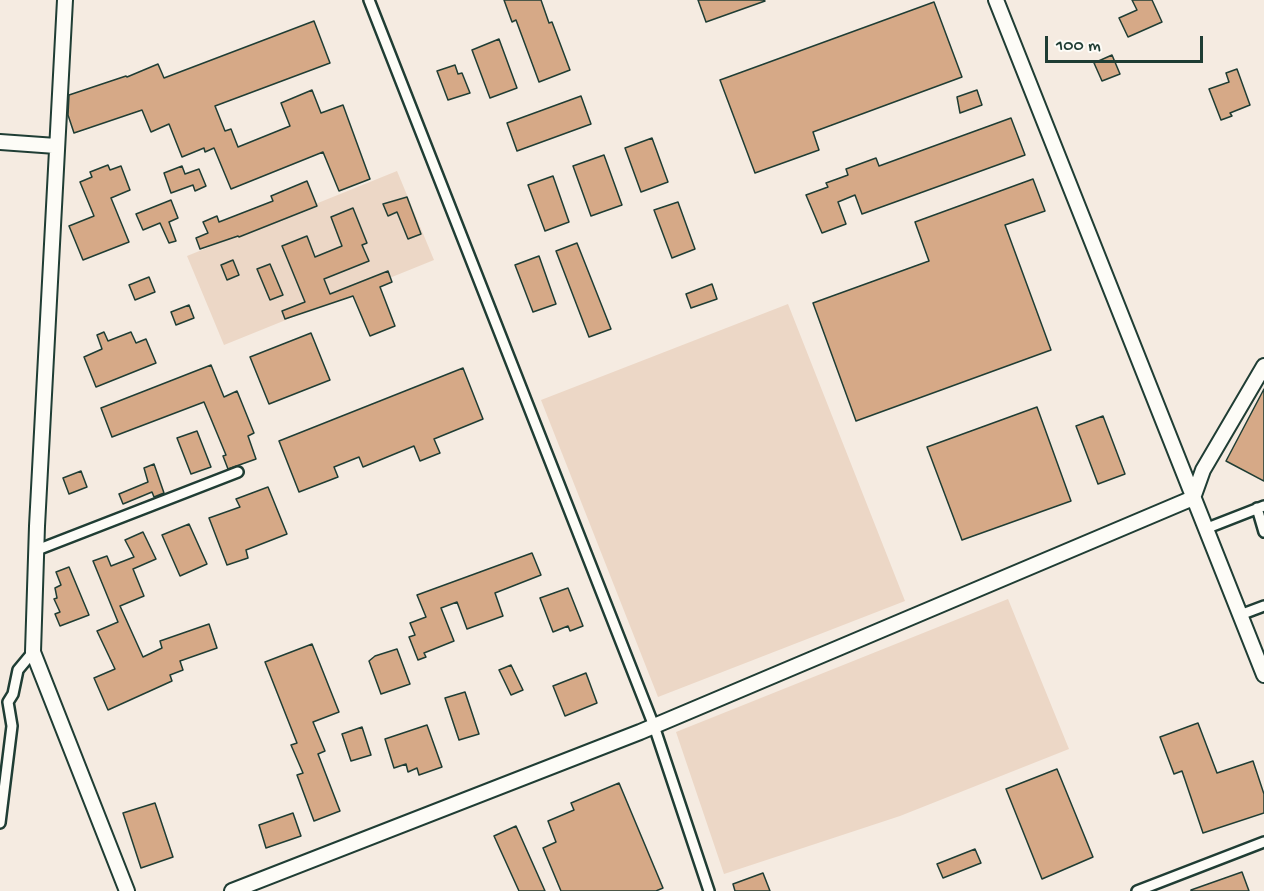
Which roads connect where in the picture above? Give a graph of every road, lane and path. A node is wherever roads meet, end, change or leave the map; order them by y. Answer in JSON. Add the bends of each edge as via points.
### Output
{"nodes":[{"id":1,"x":64,"y":0,"type":"edge"},
{"id":2,"x":369,"y":0,"type":"edge"},
{"id":3,"x":996,"y":0,"type":"edge"},
{"id":4,"x":0,"y":142,"type":"edge"},
{"id":5,"x":56,"y":146,"type":"junction"},
{"id":6,"x":1263,"y":370,"type":"edge"},
{"id":7,"x":238,"y":472,"type":"dead end"},
{"id":8,"x":1193,"y":498,"type":"junction"},
{"id":9,"x":1260,"y":507,"type":"edge"},
{"id":10,"x":1205,"y":529,"type":"junction"},
{"id":11,"x":1264,"y":532,"type":"edge"},
{"id":12,"x":37,"y":550,"type":"junction"},
{"id":13,"x":1264,"y":606,"type":"edge"},
{"id":14,"x":1240,"y":615,"type":"junction"},
{"id":15,"x":33,"y":652,"type":"junction"},
{"id":16,"x":1264,"y":675,"type":"edge"},
{"id":17,"x":4,"y":701,"type":"edge"},
{"id":18,"x":654,"y":726,"type":"junction"},
{"id":19,"x":0,"y":823,"type":"edge"},
{"id":20,"x":1264,"y":842,"type":"edge"},
{"id":21,"x":127,"y":891,"type":"edge"},
{"id":22,"x":232,"y":891,"type":"edge"},
{"id":23,"x":709,"y":891,"type":"edge"},
{"id":24,"x":1137,"y":891,"type":"edge"}],
"edges":[{"from":1,"to":5,"type":"main road"},
{"from":2,"to":18,"type":"street"},
{"from":3,"to":8,"type":"main road"},
{"from":4,"to":5,"type":"main road"},
{"from":5,"to":12,"type":"main road"},
{"from":6,"to":8,"type":"main road","via":[[1203,470]]},
{"from":7,"to":12,"type":"street"},
{"from":8,"to":10,"type":"main road"},
{"from":8,"to":18,"type":"main road"},
{"from":9,"to":10,"type":"street"},
{"from":9,"to":11,"type":"street"},
{"from":10,"to":14,"type":"main road"},
{"from":12,"to":15,"type":"main road"},
{"from":13,"to":14,"type":"street"},
{"from":14,"to":16,"type":"main road"},
{"from":15,"to":17,"type":"street","via":[[18,669],[13,694]]},
{"from":15,"to":21,"type":"main road"},
{"from":17,"to":19,"type":"street","via":[[12,726]]},
{"from":18,"to":22,"type":"main road"},
{"from":18,"to":23,"type":"street"},
{"from":20,"to":24,"type":"street"}]}
